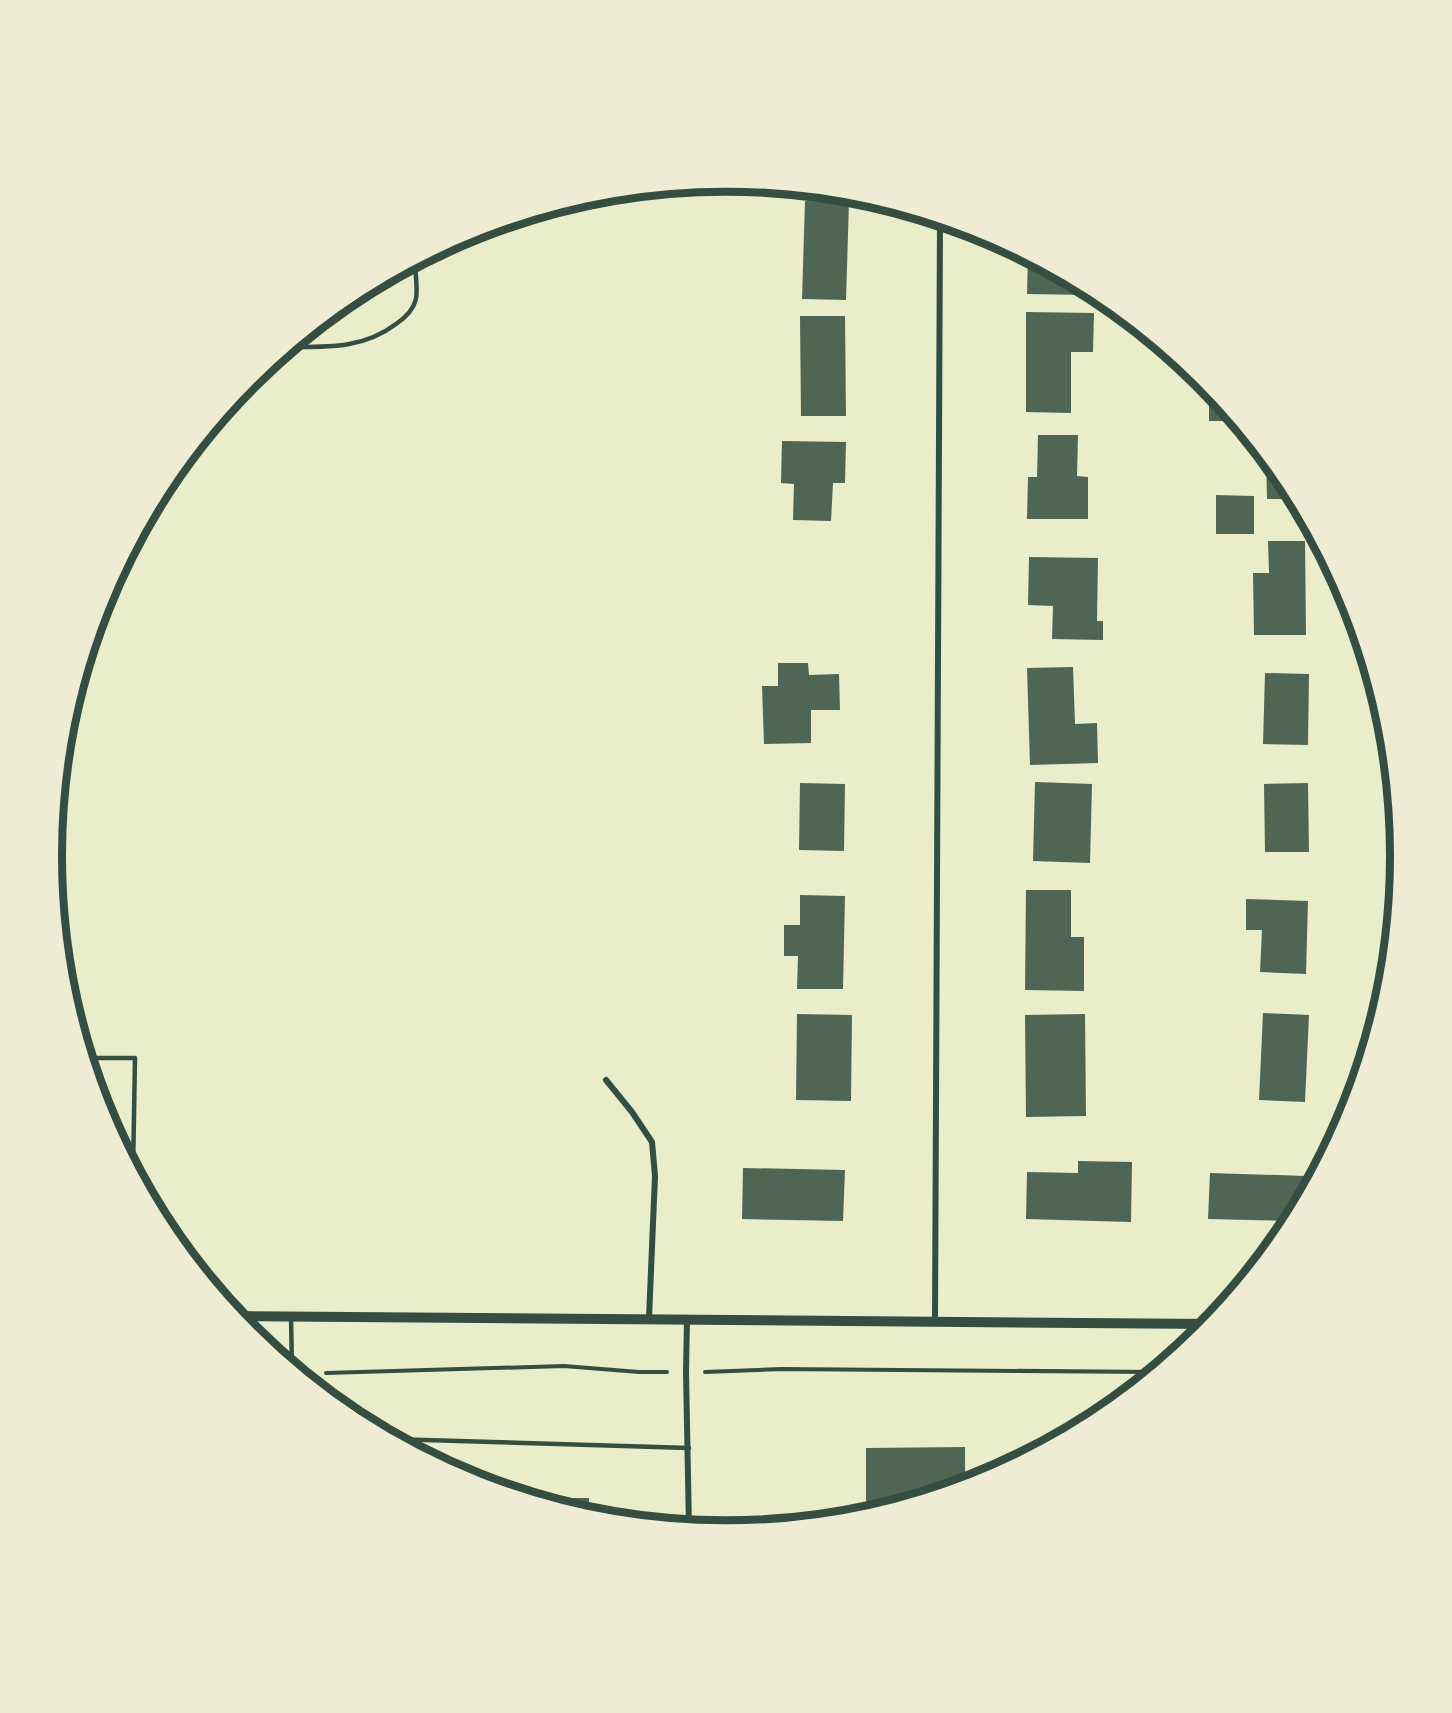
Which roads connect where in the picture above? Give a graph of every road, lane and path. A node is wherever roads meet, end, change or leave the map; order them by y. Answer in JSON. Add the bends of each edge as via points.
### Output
{"nodes":[{"id":1,"x":940,"y":227,"type":"edge"},
{"id":2,"x":415,"y":270,"type":"edge"},
{"id":3,"x":300,"y":347,"type":"edge"},
{"id":4,"x":93,"y":1058,"type":"edge"},
{"id":5,"x":606,"y":1080,"type":"dead end"},
{"id":6,"x":133,"y":1156,"type":"edge"},
{"id":7,"x":247,"y":1316,"type":"edge"},
{"id":8,"x":291,"y":1317,"type":"junction"},
{"id":9,"x":649,"y":1318,"type":"junction"},
{"id":10,"x":687,"y":1319,"type":"junction"},
{"id":11,"x":935,"y":1321,"type":"junction"},
{"id":12,"x":1198,"y":1324,"type":"edge"},
{"id":13,"x":292,"y":1359,"type":"edge"},
{"id":14,"x":639,"y":1372,"type":"dead end"},
{"id":15,"x":729,"y":1372,"type":"dead end"},
{"id":16,"x":1145,"y":1372,"type":"edge"},
{"id":17,"x":326,"y":1373,"type":"dead end"},
{"id":18,"x":408,"y":1440,"type":"edge"},
{"id":19,"x":688,"y":1448,"type":"junction"},
{"id":20,"x":689,"y":1520,"type":"edge"}],
"edges":[{"from":1,"to":11,"type":"street"},
{"from":2,"to":3,"type":"lane","via":[[416,300],[408,315],[389,330],[362,343]]},
{"from":4,"to":6,"type":"lane","via":[[135,1058]]},
{"from":5,"to":9,"type":"street","via":[[652,1142],[655,1176]]},
{"from":7,"to":8,"type":"street"},
{"from":8,"to":9,"type":"street"},
{"from":8,"to":13,"type":"lane"},
{"from":9,"to":10,"type":"street"},
{"from":10,"to":11,"type":"street"},
{"from":10,"to":19,"type":"street"},
{"from":11,"to":12,"type":"street"},
{"from":14,"to":17,"type":"path","via":[[564,1366]]},
{"from":15,"to":16,"type":"path"},
{"from":18,"to":19,"type":"lane"},
{"from":19,"to":20,"type":"street"}]}
